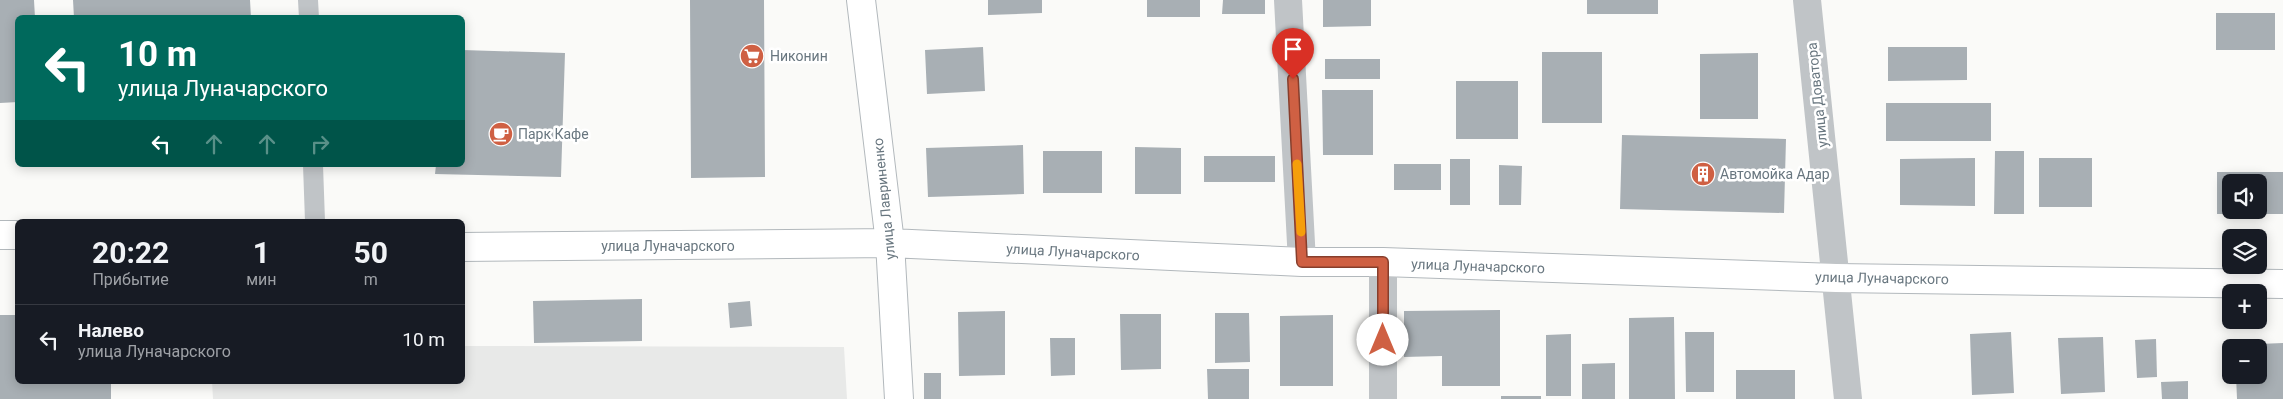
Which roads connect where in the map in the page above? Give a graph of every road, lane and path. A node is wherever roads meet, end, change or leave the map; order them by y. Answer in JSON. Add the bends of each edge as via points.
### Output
{"nodes":[{"id":1,"x":308,"y":0,"type":"edge"},
{"id":2,"x":861,"y":0,"type":"edge"},
{"id":3,"x":1288,"y":0,"type":"edge"},
{"id":4,"x":1807,"y":0,"type":"edge"},
{"id":5,"x":308,"y":15,"type":"edge"},
{"id":6,"x":313,"y":167,"type":"edge"},
{"id":7,"x":315,"y":219,"type":"edge"},
{"id":8,"x":0,"y":235,"type":"edge"},
{"id":9,"x":15,"y":236,"type":"edge"},
{"id":10,"x":890,"y":243,"type":"junction"},
{"id":11,"x":465,"y":247,"type":"edge"},
{"id":12,"x":1302,"y":262,"type":"junction"},
{"id":13,"x":1383,"y":262,"type":"junction"},
{"id":14,"x":1836,"y":278,"type":"junction"},
{"id":15,"x":2283,"y":284,"type":"edge"},
{"id":16,"x":899,"y":399,"type":"edge"},
{"id":17,"x":1384,"y":399,"type":"edge"},
{"id":18,"x":1848,"y":399,"type":"edge"}],
"edges":[{"from":1,"to":5,"type":"lane"},
{"from":2,"to":10,"type":"main road","name":"улица Лавриненко"},
{"from":3,"to":12,"type":"street"},
{"from":4,"to":14,"type":"street","name":"улица Доватора"},
{"from":6,"to":7,"type":"lane"},
{"from":8,"to":9,"type":"main road"},
{"from":10,"to":11,"type":"main road","name":"улица Луначарского"},
{"from":10,"to":12,"type":"main road","name":"улица Луначарского"},
{"from":10,"to":16,"type":"main road","name":"улица Лавриненко"},
{"from":12,"to":13,"type":"main road","name":"улица Луначарского"},
{"from":13,"to":14,"type":"main road","name":"улица Луначарского"},
{"from":13,"to":17,"type":"street"},
{"from":14,"to":15,"type":"main road","name":"улица Луначарского"},
{"from":14,"to":18,"type":"street","name":"улица Доватора"}]}
